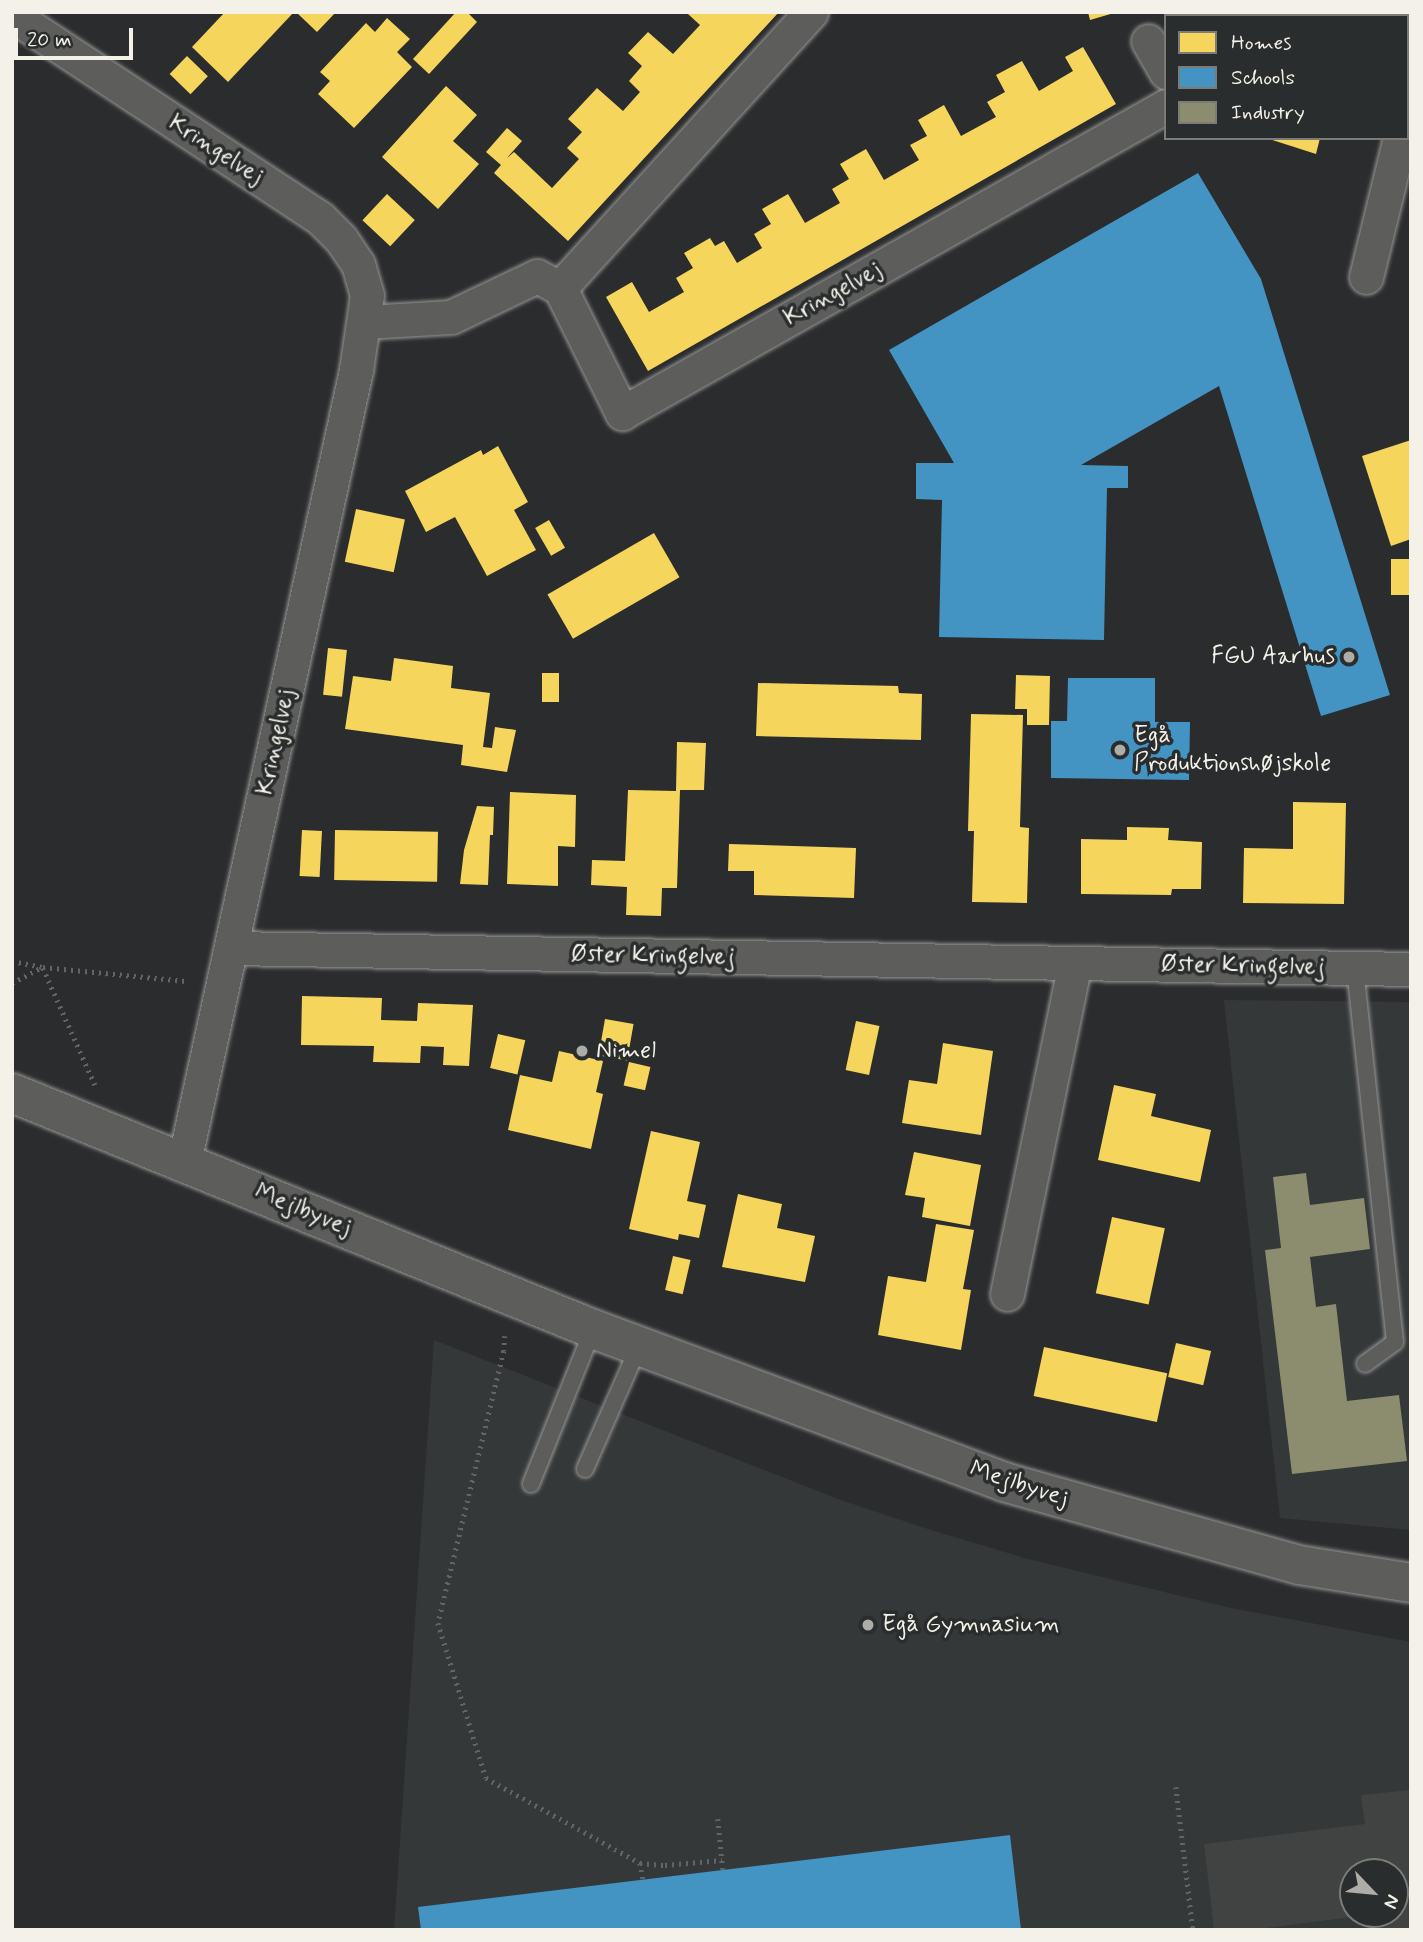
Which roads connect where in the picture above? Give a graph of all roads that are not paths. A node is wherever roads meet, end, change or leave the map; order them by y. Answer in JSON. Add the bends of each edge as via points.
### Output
{"nodes":[{"id":1,"x":811,"y":12,"type":"edge"},
{"id":2,"x":12,"y":15,"type":"edge"},
{"id":3,"x":1148,"y":41,"type":"dead end"},
{"id":4,"x":1164,"y":69,"type":"edge"},
{"id":5,"x":1164,"y":107,"type":"edge"},
{"id":6,"x":1400,"y":140,"type":"edge"},
{"id":7,"x":1366,"y":278,"type":"dead end"},
{"id":8,"x":560,"y":288,"type":"junction"},
{"id":9,"x":365,"y":322,"type":"junction"},
{"id":10,"x":232,"y":948,"type":"junction"},
{"id":11,"x":1075,"y":963,"type":"junction"},
{"id":12,"x":1354,"y":968,"type":"junction"},
{"id":13,"x":1411,"y":969,"type":"edge"},
{"id":14,"x":12,"y":1093,"type":"edge"},
{"id":15,"x":184,"y":1162,"type":"junction"},
{"id":16,"x":1007,"y":1294,"type":"dead end"},
{"id":17,"x":593,"y":1329,"type":"junction"},
{"id":18,"x":639,"y":1346,"type":"junction"},
{"id":19,"x":1365,"y":1364,"type":"dead end"},
{"id":20,"x":584,"y":1469,"type":"dead end"},
{"id":21,"x":531,"y":1484,"type":"dead end"},
{"id":22,"x":1411,"y":1583,"type":"edge"}],
"edges":[{"from":1,"to":8,"type":"street"},
{"from":2,"to":9,"type":"street","name":"Kringelvej","via":[[320,218],[358,264],[367,295]]},
{"from":3,"to":4,"type":"street"},
{"from":5,"to":8,"type":"street","name":"Kringelvej","via":[[622,414]]},
{"from":6,"to":7,"type":"street"},
{"from":8,"to":9,"type":"street","via":[[537,276],[451,317]]},
{"from":9,"to":10,"type":"street","name":"Kringelvej"},
{"from":10,"to":11,"type":"street","name":"Øster Kringelvej"},
{"from":10,"to":15,"type":"street","name":"Kringelvej"},
{"from":11,"to":12,"type":"street","name":"Øster Kringelvej"},
{"from":11,"to":16,"type":"street"},
{"from":12,"to":13,"type":"street","name":"Øster Kringelvej"},
{"from":12,"to":19,"type":"lane","via":[[1395,1342]]},
{"from":14,"to":15,"type":"street","name":"Mejlbyvej"},
{"from":15,"to":17,"type":"street","name":"Mejlbyvej"},
{"from":17,"to":18,"type":"street","name":"Mejlbyvej"},
{"from":17,"to":21,"type":"lane"},
{"from":18,"to":20,"type":"lane"},
{"from":18,"to":22,"type":"street","name":"Mejlbyvej","via":[[1004,1482],[1298,1565]]}]}
